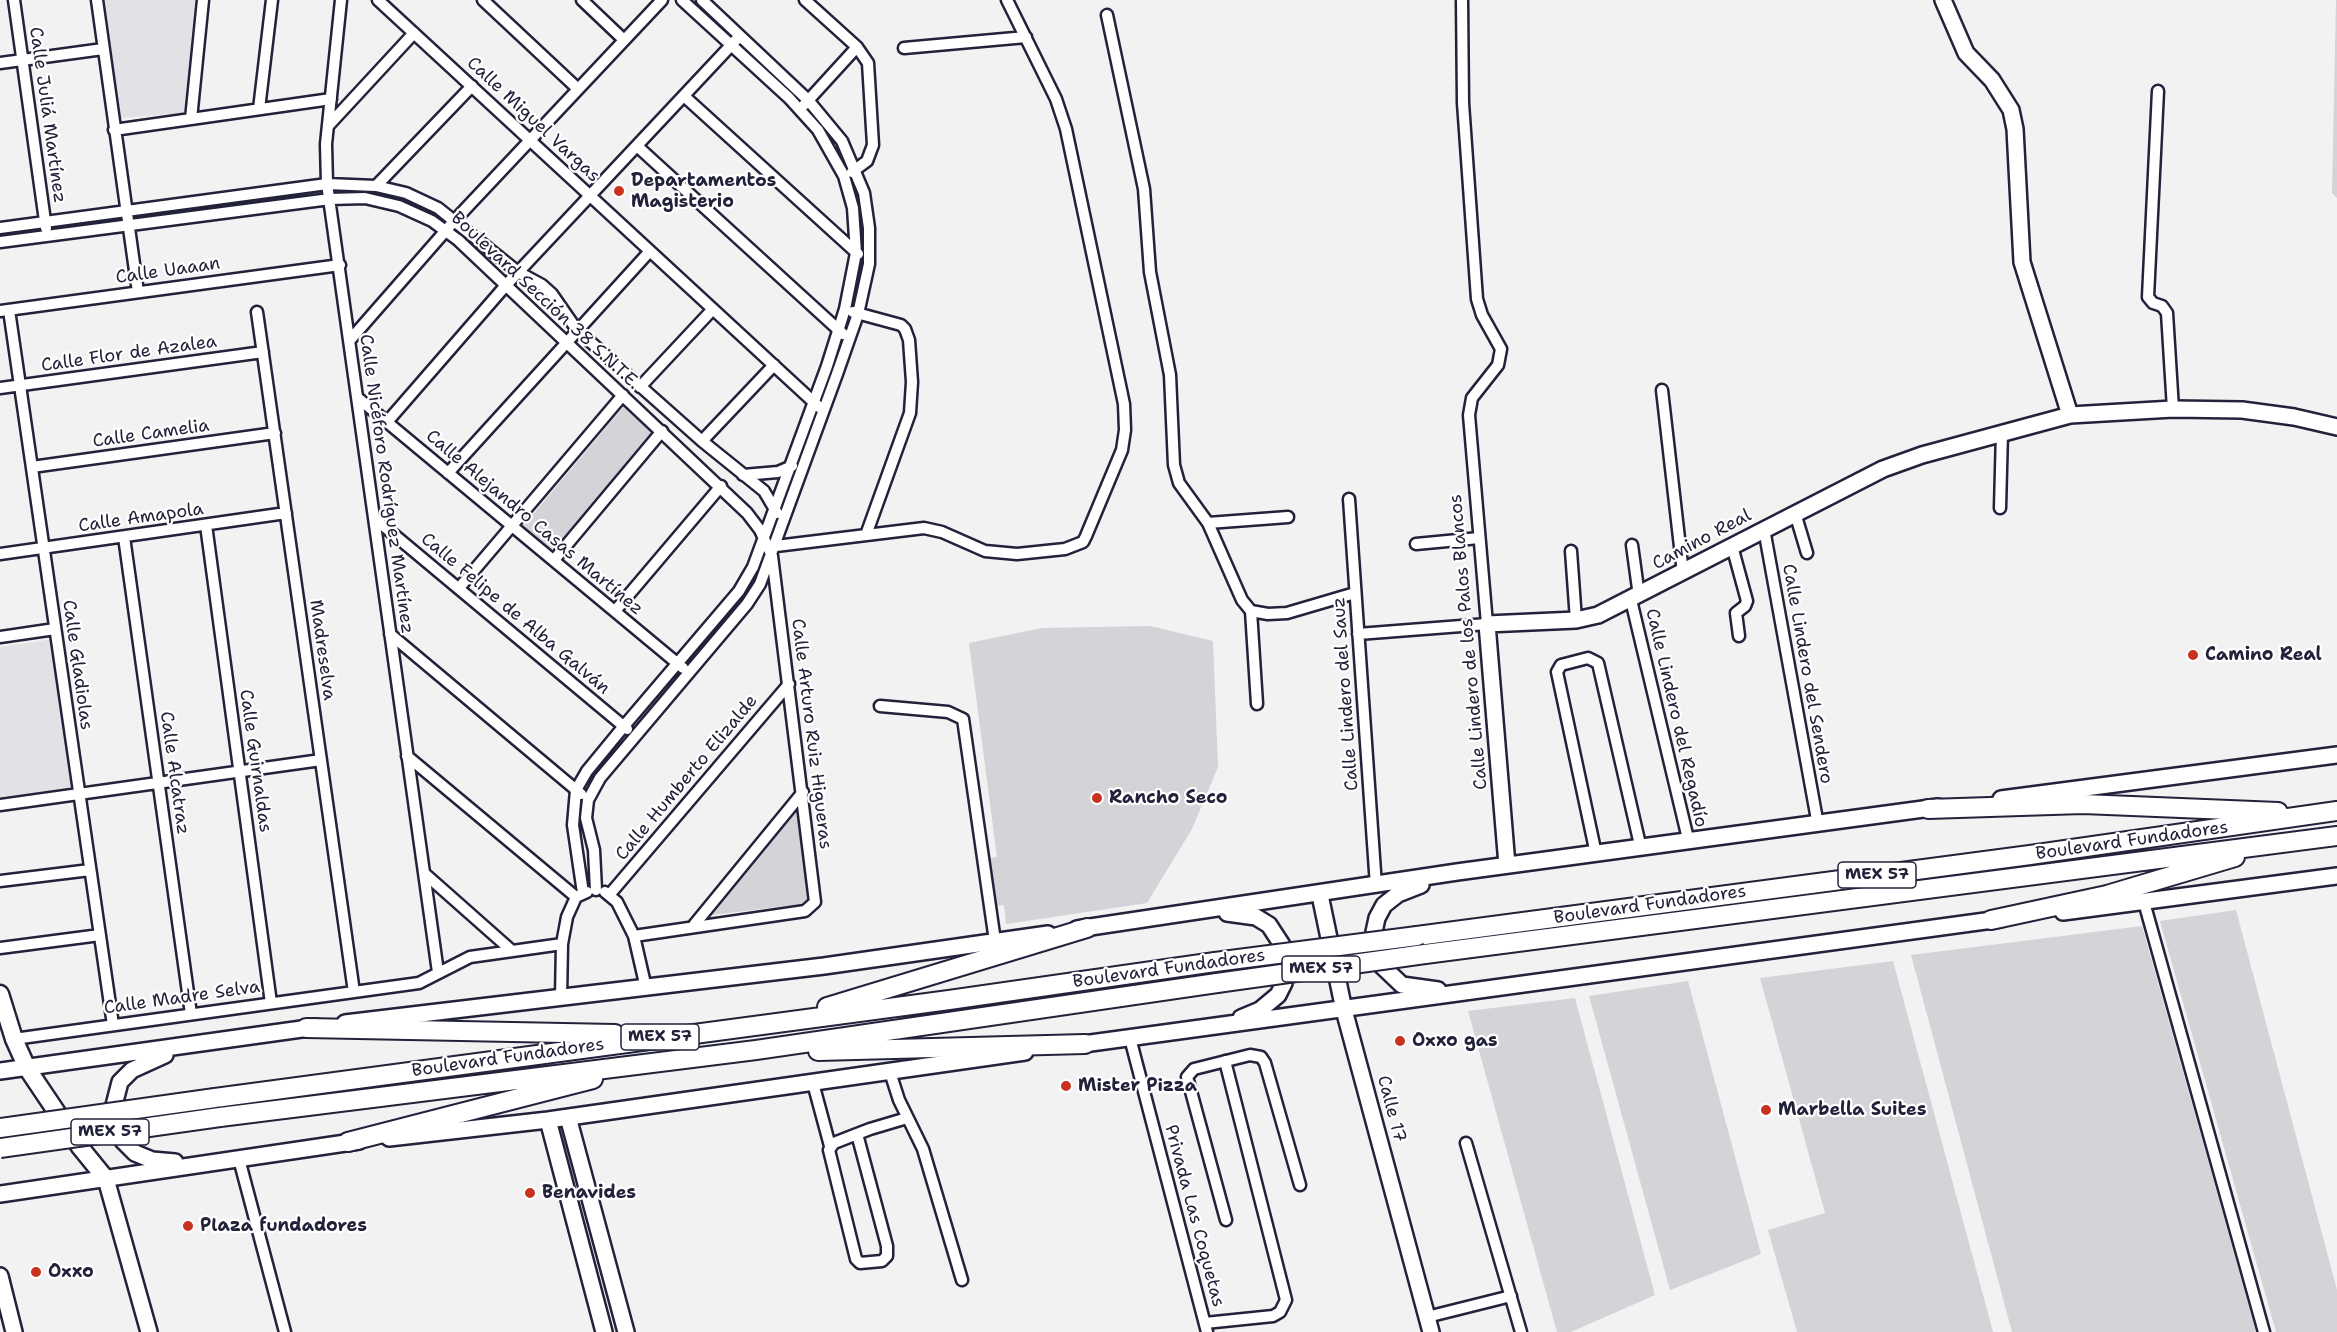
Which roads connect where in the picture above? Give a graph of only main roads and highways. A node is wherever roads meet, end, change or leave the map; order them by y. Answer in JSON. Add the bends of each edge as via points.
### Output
{"nodes":[{"id":1,"x":1943,"y":0,"type":"edge"},
{"id":2,"x":2070,"y":415,"type":"junction"},
{"id":3,"x":2337,"y":427,"type":"edge"},
{"id":4,"x":1487,"y":624,"type":"joint"},
{"id":5,"x":2337,"y":755,"type":"edge"},
{"id":6,"x":1928,"y":809,"type":"junction"},
{"id":7,"x":2337,"y":811,"type":"edge"},
{"id":8,"x":2319,"y":814,"type":"junction"},
{"id":9,"x":2337,"y":836,"type":"edge"},
{"id":10,"x":2268,"y":845,"type":"junction"},
{"id":11,"x":1507,"y":866,"type":"junction"},
{"id":12,"x":1457,"y":872,"type":"junction"},
{"id":13,"x":2337,"y":876,"type":"edge"},
{"id":14,"x":1320,"y":895,"type":"junction"},
{"id":15,"x":1201,"y":912,"type":"junction"},
{"id":16,"x":1990,"y":920,"type":"junction"},
{"id":17,"x":1087,"y":928,"type":"junction"},
{"id":18,"x":1488,"y":989,"type":"junction"},
{"id":19,"x":0,"y":994,"type":"edge"},
{"id":20,"x":1344,"y":1010,"type":"junction"},
{"id":21,"x":778,"y":1022,"type":"junction"},
{"id":22,"x":306,"y":1028,"type":"junction"},
{"id":23,"x":1207,"y":1028,"type":"junction"},
{"id":24,"x":668,"y":1036,"type":"junction"},
{"id":25,"x":1089,"y":1043,"type":"junction"},
{"id":26,"x":193,"y":1044,"type":"junction"},
{"id":27,"x":756,"y":1050,"type":"junction"},
{"id":28,"x":638,"y":1064,"type":"junction"},
{"id":29,"x":27,"y":1068,"type":"junction"},
{"id":30,"x":0,"y":1071,"type":"edge"},
{"id":31,"x":568,"y":1117,"type":"junction"},
{"id":32,"x":548,"y":1120,"type":"junction"},
{"id":33,"x":0,"y":1128,"type":"edge"},
{"id":34,"x":348,"y":1142,"type":"junction"},
{"id":35,"x":0,"y":1148,"type":"edge"},
{"id":36,"x":212,"y":1163,"type":"junction"},
{"id":37,"x":106,"y":1179,"type":"junction"},
{"id":38,"x":0,"y":1194,"type":"edge"},
{"id":39,"x":0,"y":1276,"type":"edge"},
{"id":40,"x":4,"y":1311,"type":"edge"},
{"id":41,"x":14,"y":1332,"type":"edge"},
{"id":42,"x":149,"y":1332,"type":"edge"},
{"id":43,"x":604,"y":1332,"type":"edge"},
{"id":44,"x":626,"y":1332,"type":"edge"},
{"id":45,"x":1431,"y":1332,"type":"edge"}],
"edges":[{"from":1,"to":2,"type":"main road","via":[[1966,53],[1992,80],[2011,110],[2022,262]]},
{"from":2,"to":3,"type":"main road","name":"Camino Real","via":[[2173,409],[2270,413]]},
{"from":2,"to":4,"type":"main road","name":"Camino Real","via":[[1883,469],[1598,615],[1576,620]]},
{"from":4,"to":11,"type":"main road","name":"Calle Lindero de los Palos Blancos"},
{"from":5,"to":6,"type":"main road"},
{"from":6,"to":8,"type":"highway","via":[[2083,804]]},
{"from":6,"to":11,"type":"main road"},
{"from":7,"to":8,"type":"highway","name":"Boulevard Fundadores","number":"MEX 57"},
{"from":8,"to":21,"type":"highway","name":"Boulevard Fundadores","number":"MEX 57","bridge":true},
{"from":9,"to":10,"type":"highway","name":"Boulevard Fundadores","number":"MEX 57"},
{"from":10,"to":16,"type":"highway","via":[[2108,895]]},
{"from":10,"to":27,"type":"highway","name":"Boulevard Fundadores","number":"MEX 57","bridge":true,"via":[[1425,954]]},
{"from":11,"to":12,"type":"main road"},
{"from":12,"to":14,"type":"main road"},
{"from":12,"to":18,"type":"main road","via":[[1412,888],[1384,904],[1374,932],[1376,948],[1381,965],[1402,985],[1420,989]]},
{"from":13,"to":16,"type":"main road"},
{"from":14,"to":15,"type":"main road"},
{"from":14,"to":20,"type":"main road","name":"Calle 17"},
{"from":15,"to":17,"type":"main road"},
{"from":15,"to":23,"type":"main road","via":[[1256,917],[1265,922],[1282,945],[1285,965],[1284,983],[1271,1003]]},
{"from":16,"to":18,"type":"main road"},
{"from":17,"to":21,"type":"highway"},
{"from":17,"to":22,"type":"main road","via":[[646,988]]},
{"from":18,"to":20,"type":"main road"},
{"from":19,"to":29,"type":"main road"},
{"from":20,"to":23,"type":"main road"},
{"from":20,"to":45,"type":"main road","name":"Calle 17"},
{"from":21,"to":24,"type":"highway","name":"Boulevard Fundadores","number":"MEX 57"},
{"from":22,"to":24,"type":"highway"},
{"from":22,"to":26,"type":"main road"},
{"from":23,"to":25,"type":"main road"},
{"from":24,"to":33,"type":"highway","name":"Boulevard Fundadores","number":"MEX 57","bridge":true},
{"from":25,"to":27,"type":"highway"},
{"from":25,"to":31,"type":"main road"},
{"from":26,"to":29,"type":"main road"},
{"from":26,"to":36,"type":"main road","via":[[132,1070],[120,1083],[112,1113],[116,1129],[135,1153],[152,1160]]},
{"from":27,"to":28,"type":"highway","name":"Boulevard Fundadores","number":"MEX 57"},
{"from":28,"to":34,"type":"highway","via":[[566,1087]]},
{"from":28,"to":35,"type":"highway","name":"Boulevard Fundadores","number":"MEX 57","bridge":true},
{"from":29,"to":30,"type":"main road"},
{"from":29,"to":37,"type":"main road"},
{"from":31,"to":32,"type":"main road"},
{"from":31,"to":44,"type":"main road"},
{"from":32,"to":34,"type":"main road"},
{"from":32,"to":43,"type":"main road"},
{"from":34,"to":36,"type":"main road"},
{"from":36,"to":37,"type":"main road"},
{"from":37,"to":38,"type":"main road"},
{"from":37,"to":42,"type":"main road"},
{"from":39,"to":40,"type":"main road"},
{"from":40,"to":41,"type":"main road"}]}
